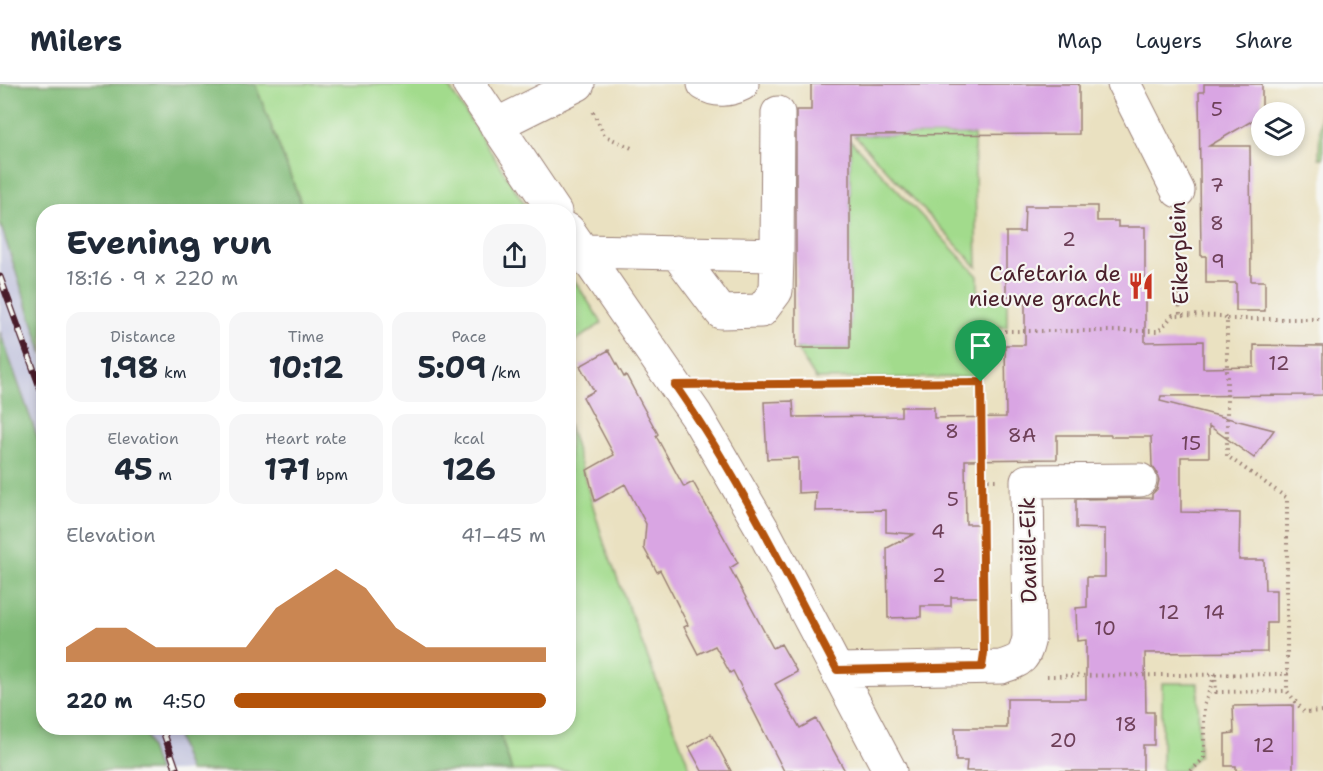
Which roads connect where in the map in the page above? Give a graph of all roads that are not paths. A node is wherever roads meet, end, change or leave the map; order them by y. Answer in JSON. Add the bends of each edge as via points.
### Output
{"nodes":[{"id":1,"x":469,"y":84,"type":"edge"},
{"id":2,"x":704,"y":84,"type":"edge"},
{"id":3,"x":742,"y":84,"type":"edge"},
{"id":4,"x":1124,"y":84,"type":"edge"},
{"id":5,"x":584,"y":94,"type":"edge"},
{"id":6,"x":778,"y":113,"type":"dead end"},
{"id":7,"x":496,"y":125,"type":"junction"},
{"id":8,"x":1178,"y":191,"type":"road end"},
{"id":9,"x":550,"y":204,"type":"edge"},
{"id":10,"x":576,"y":241,"type":"edge"},
{"id":11,"x":676,"y":252,"type":"junction"},
{"id":12,"x":777,"y":255,"type":"junction"},
{"id":13,"x":1140,"y":480,"type":"dead end"},
{"id":14,"x":837,"y":670,"type":"junction"},
{"id":15,"x":890,"y":771,"type":"edge"}],
"edges":[{"from":1,"to":7,"type":"street"},
{"from":2,"to":3,"type":"street","via":[[715,89]]},
{"from":4,"to":8,"type":"street","name":"Eikerplein"},
{"from":5,"to":7,"type":"street"},
{"from":6,"to":12,"type":"street"},
{"from":7,"to":9,"type":"street"},
{"from":10,"to":11,"type":"street"},
{"from":10,"to":14,"type":"street","via":[[696,415]]},
{"from":11,"to":12,"type":"street"},
{"from":11,"to":12,"type":"street","via":[[721,312],[761,311],[776,291]]},
{"from":13,"to":14,"type":"street","name":"Daniël-Eik","via":[[1027,481],[1029,638],[1025,653],[1016,662],[1001,667]]},
{"from":14,"to":15,"type":"street"}]}
